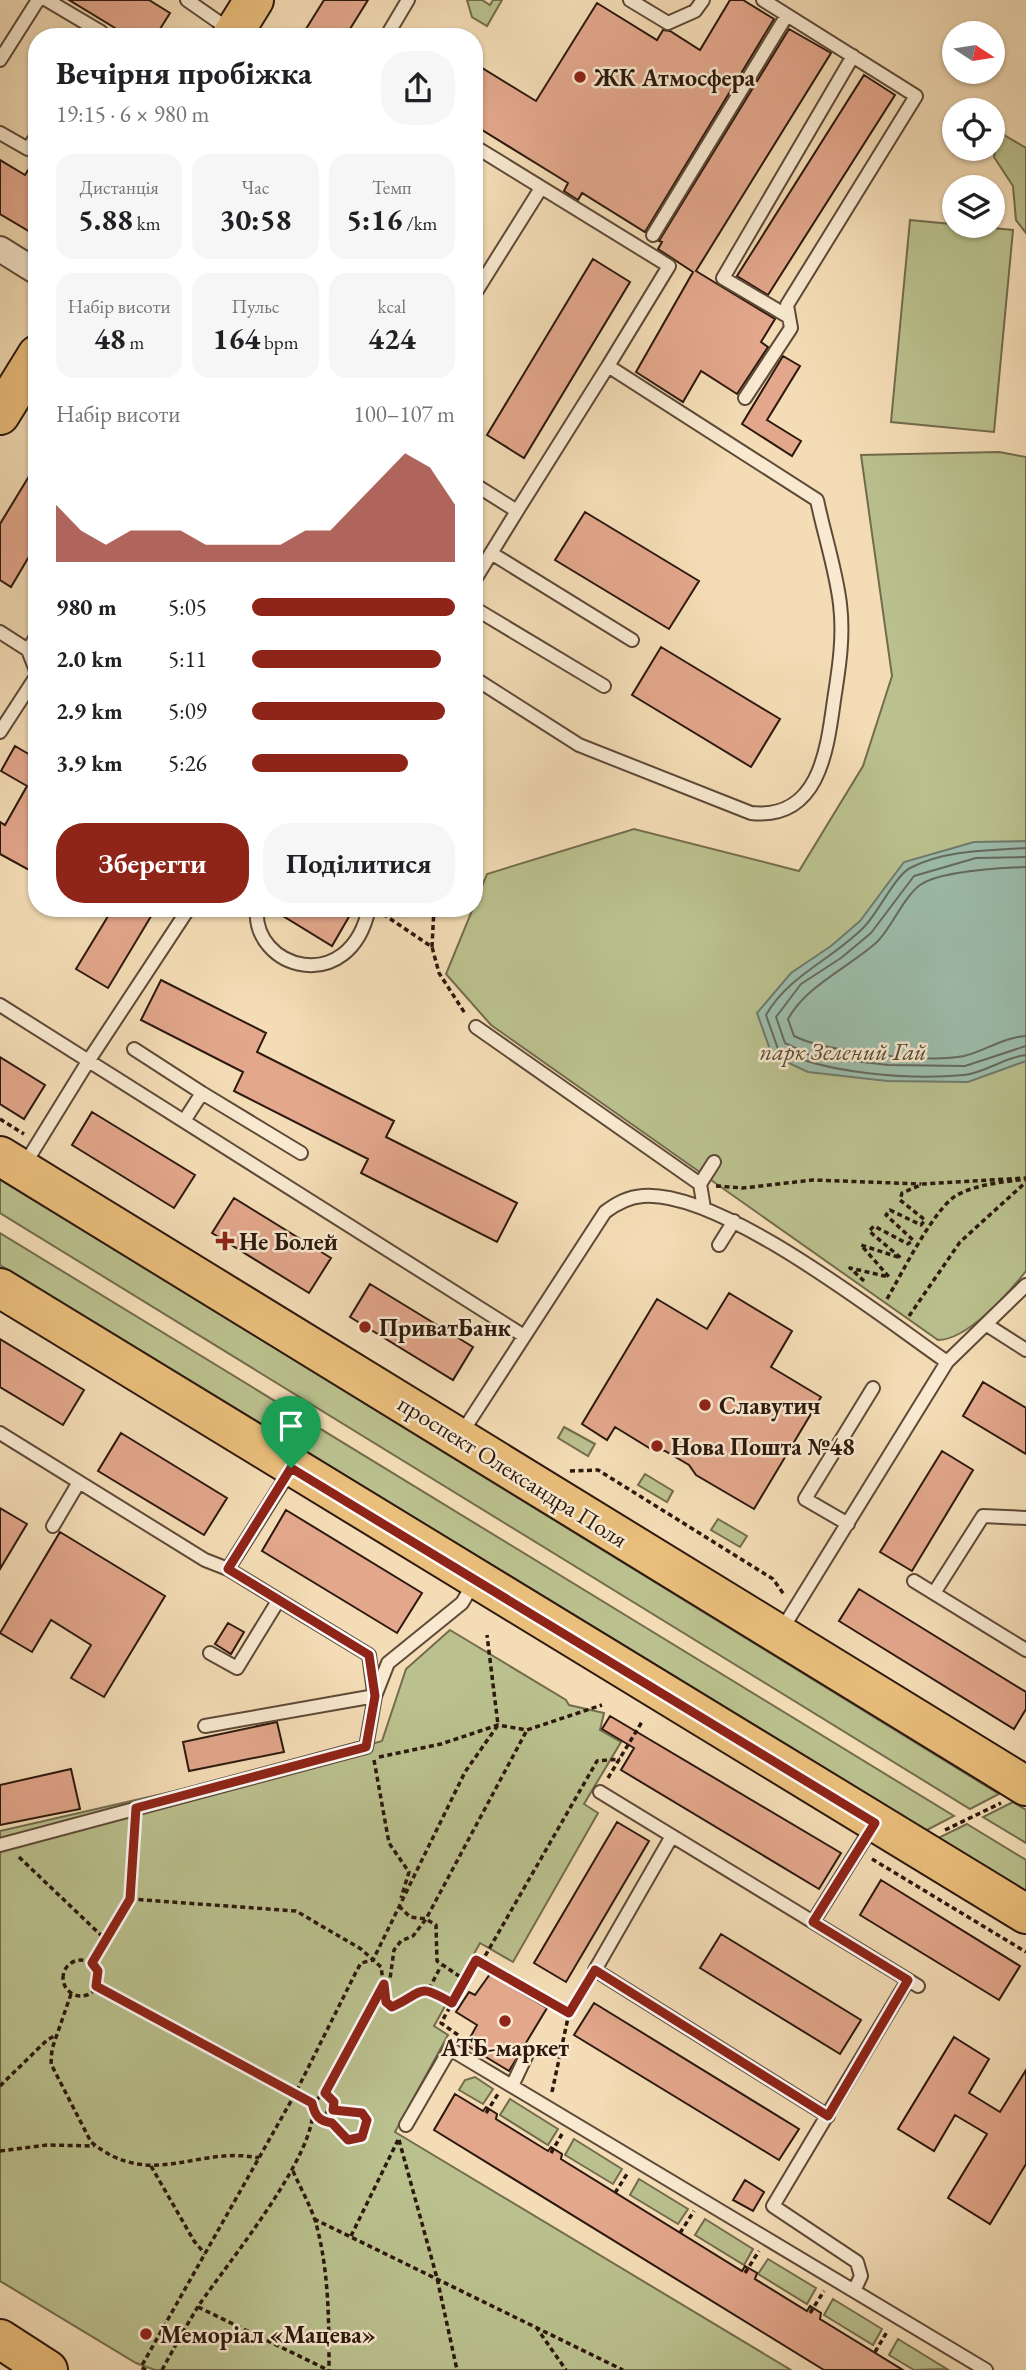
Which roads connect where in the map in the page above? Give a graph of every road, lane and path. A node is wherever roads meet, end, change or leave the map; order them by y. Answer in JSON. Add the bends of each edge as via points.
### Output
{"nodes":[{"id":1,"x":38,"y":0,"type":"edge"},
{"id":2,"x":47,"y":0,"type":"edge"},
{"id":3,"x":187,"y":0,"type":"edge"},
{"id":4,"x":254,"y":0,"type":"edge"},
{"id":5,"x":408,"y":0,"type":"edge"},
{"id":6,"x":703,"y":0,"type":"edge"},
{"id":7,"x":763,"y":0,"type":"edge"},
{"id":8,"x":635,"y":1,"type":"edge"},
{"id":9,"x":787,"y":15,"type":"junction"},
{"id":10,"x":94,"y":28,"type":"edge"},
{"id":11,"x":225,"y":28,"type":"edge"},
{"id":12,"x":239,"y":28,"type":"edge"},
{"id":13,"x":391,"y":28,"type":"edge"},
{"id":14,"x":853,"y":57,"type":"junction"},
{"id":15,"x":0,"y":60,"type":"edge"},
{"id":16,"x":0,"y":133,"type":"edge"},
{"id":17,"x":28,"y":149,"type":"edge"},
{"id":18,"x":483,"y":152,"type":"edge"},
{"id":19,"x":541,"y":188,"type":"junction"},
{"id":20,"x":653,"y":235,"type":"dead end"},
{"id":21,"x":0,"y":249,"type":"edge"},
{"id":22,"x":28,"y":266,"type":"edge"},
{"id":23,"x":483,"y":281,"type":"edge"},
{"id":24,"x":789,"y":317,"type":"junction"},
{"id":25,"x":608,"y":366,"type":"junction"},
{"id":26,"x":28,"y":371,"type":"edge"},
{"id":27,"x":746,"y":398,"type":"dead end"},
{"id":28,"x":0,"y":415,"type":"edge"},
{"id":29,"x":483,"y":490,"type":"edge"},
{"id":30,"x":517,"y":511,"type":"junction"},
{"id":31,"x":491,"y":553,"type":"junction"},
{"id":32,"x":483,"y":567,"type":"edge"},
{"id":33,"x":483,"y":613,"type":"edge"},
{"id":34,"x":0,"y":632,"type":"edge"},
{"id":35,"x":632,"y":640,"type":"dead end"},
{"id":36,"x":28,"y":650,"type":"edge"},
{"id":37,"x":483,"y":684,"type":"edge"},
{"id":38,"x":604,"y":686,"type":"dead end"},
{"id":39,"x":28,"y":688,"type":"edge"},
{"id":40,"x":0,"y":732,"type":"edge"},
{"id":41,"x":183,"y":917,"type":"edge"},
{"id":42,"x":256,"y":917,"type":"edge"},
{"id":43,"x":369,"y":917,"type":"edge"},
{"id":44,"x":386,"y":917,"type":"edge"},
{"id":45,"x":434,"y":917,"type":"edge"},
{"id":46,"x":432,"y":947,"type":"junction"},
{"id":47,"x":0,"y":1005,"type":"edge"},
{"id":48,"x":476,"y":1027,"type":"joint"},
{"id":49,"x":134,"y":1049,"type":"dead end"},
{"id":50,"x":89,"y":1060,"type":"junction"},
{"id":51,"x":202,"y":1093,"type":"junction"},
{"id":52,"x":0,"y":1119,"type":"edge"},
{"id":53,"x":184,"y":1121,"type":"junction"},
{"id":54,"x":301,"y":1153,"type":"dead end"},
{"id":55,"x":20,"y":1156,"type":"edge"},
{"id":56,"x":714,"y":1162,"type":"dead end"},
{"id":57,"x":1026,"y":1180,"type":"edge"},
{"id":58,"x":700,"y":1184,"type":"junction"},
{"id":59,"x":923,"y":1184,"type":"junction"},
{"id":60,"x":704,"y":1208,"type":"junction"},
{"id":61,"x":734,"y":1221,"type":"junction"},
{"id":62,"x":719,"y":1245,"type":"dead end"},
{"id":63,"x":1026,"y":1284,"type":"edge"},
{"id":64,"x":0,"y":1288,"type":"edge"},
{"id":65,"x":886,"y":1301,"type":"dead end"},
{"id":66,"x":867,"y":1305,"type":"junction"},
{"id":67,"x":914,"y":1308,"type":"dead end"},
{"id":68,"x":986,"y":1325,"type":"junction"},
{"id":69,"x":524,"y":1336,"type":"junction"},
{"id":70,"x":1026,"y":1350,"type":"edge"},
{"id":71,"x":947,"y":1362,"type":"junction"},
{"id":72,"x":873,"y":1388,"type":"dead end"},
{"id":73,"x":0,"y":1433,"type":"edge"},
{"id":74,"x":458,"y":1437,"type":"junction"},
{"id":75,"x":561,"y":1466,"type":"dead end"},
{"id":76,"x":291,"y":1468,"type":"junction"},
{"id":77,"x":79,"y":1482,"type":"junction"},
{"id":78,"x":1026,"y":1518,"type":"edge"},
{"id":79,"x":848,"y":1524,"type":"junction"},
{"id":80,"x":53,"y":1526,"type":"dead end"},
{"id":81,"x":228,"y":1569,"type":"junction"},
{"id":82,"x":475,"y":1581,"type":"junction"},
{"id":83,"x":914,"y":1581,"type":"dead end"},
{"id":84,"x":934,"y":1593,"type":"junction"},
{"id":85,"x":278,"y":1601,"type":"junction"},
{"id":86,"x":787,"y":1622,"type":"junction"},
{"id":87,"x":487,"y":1635,"type":"dead end"},
{"id":88,"x":1026,"y":1650,"type":"edge"},
{"id":89,"x":210,"y":1653,"type":"dead end"},
{"id":90,"x":375,"y":1696,"type":"junction"},
{"id":91,"x":602,"y":1705,"type":"dead end"},
{"id":92,"x":643,"y":1720,"type":"dead end"},
{"id":93,"x":498,"y":1725,"type":"junction"},
{"id":94,"x":205,"y":1726,"type":"dead end"},
{"id":95,"x":527,"y":1730,"type":"junction"},
{"id":96,"x":376,"y":1747,"type":"dead end"},
{"id":97,"x":374,"y":1758,"type":"junction"},
{"id":98,"x":620,"y":1759,"type":"junction"},
{"id":99,"x":1020,"y":1787,"type":"edge"},
{"id":100,"x":600,"y":1792,"type":"joint"},
{"id":101,"x":136,"y":1808,"type":"junction"},
{"id":102,"x":672,"y":1836,"type":"junction"},
{"id":103,"x":867,"y":1837,"type":"junction"},
{"id":104,"x":3,"y":1844,"type":"edge"},
{"id":105,"x":913,"y":1864,"type":"junction"},
{"id":106,"x":130,"y":1899,"type":"junction"},
{"id":107,"x":399,"y":1908,"type":"junction"},
{"id":108,"x":1026,"y":1914,"type":"edge"},
{"id":109,"x":426,"y":1919,"type":"junction"},
{"id":110,"x":813,"y":1922,"type":"junction"},
{"id":111,"x":106,"y":1940,"type":"junction"},
{"id":112,"x":1026,"y":1952,"type":"edge"},
{"id":113,"x":373,"y":1960,"type":"junction"},
{"id":114,"x":92,"y":1963,"type":"junction"},
{"id":115,"x":481,"y":1963,"type":"junction"},
{"id":116,"x":442,"y":1966,"type":"junction"},
{"id":117,"x":595,"y":1970,"type":"junction"},
{"id":118,"x":465,"y":1980,"type":"junction"},
{"id":119,"x":384,"y":1984,"type":"junction"},
{"id":120,"x":96,"y":1986,"type":"junction"},
{"id":121,"x":429,"y":1989,"type":"junction"},
{"id":122,"x":71,"y":1994,"type":"junction"},
{"id":123,"x":452,"y":2003,"type":"junction"},
{"id":124,"x":569,"y":2013,"type":"junction"},
{"id":125,"x":56,"y":2035,"type":"junction"},
{"id":126,"x":455,"y":2039,"type":"dead end"},
{"id":127,"x":528,"y":2052,"type":"dead end"},
{"id":128,"x":512,"y":2085,"type":"junction"},
{"id":129,"x":0,"y":2086,"type":"edge"},
{"id":130,"x":325,"y":2093,"type":"junction"},
{"id":131,"x":295,"y":2094,"type":"junction"},
{"id":132,"x":551,"y":2096,"type":"dead end"},
{"id":133,"x":334,"y":2102,"type":"junction"},
{"id":134,"x":312,"y":2103,"type":"junction"},
{"id":135,"x":315,"y":2115,"type":"junction"},
{"id":136,"x":828,"y":2116,"type":"junction"},
{"id":137,"x":571,"y":2120,"type":"junction"},
{"id":138,"x":322,"y":2121,"type":"junction"},
{"id":139,"x":406,"y":2125,"type":"dead end"},
{"id":140,"x":96,"y":2146,"type":"junction"},
{"id":141,"x":0,"y":2151,"type":"edge"},
{"id":142,"x":551,"y":2153,"type":"dead end"},
{"id":143,"x":259,"y":2158,"type":"junction"},
{"id":144,"x":636,"y":2160,"type":"junction"},
{"id":145,"x":151,"y":2166,"type":"junction"},
{"id":146,"x":293,"y":2171,"type":"junction"},
{"id":147,"x":615,"y":2193,"type":"dead end"},
{"id":148,"x":701,"y":2199,"type":"junction"},
{"id":149,"x":314,"y":2219,"type":"junction"},
{"id":150,"x":680,"y":2233,"type":"dead end"},
{"id":151,"x":351,"y":2236,"type":"junction"},
{"id":152,"x":766,"y":2238,"type":"junction"},
{"id":153,"x":205,"y":2253,"type":"junction"},
{"id":154,"x":745,"y":2273,"type":"dead end"},
{"id":155,"x":832,"y":2277,"type":"junction"},
{"id":156,"x":437,"y":2278,"type":"junction"},
{"id":157,"x":854,"y":2291,"type":"junction"},
{"id":158,"x":198,"y":2307,"type":"junction"},
{"id":159,"x":810,"y":2313,"type":"dead end"},
{"id":160,"x":897,"y":2316,"type":"junction"},
{"id":161,"x":535,"y":2325,"type":"junction"},
{"id":162,"x":0,"y":2339,"type":"edge"},
{"id":163,"x":875,"y":2352,"type":"dead end"},
{"id":164,"x":48,"y":2370,"type":"edge"},
{"id":165,"x":146,"y":2370,"type":"edge"},
{"id":166,"x":162,"y":2370,"type":"edge"},
{"id":167,"x":329,"y":2370,"type":"edge"},
{"id":168,"x":457,"y":2370,"type":"edge"},
{"id":169,"x":566,"y":2370,"type":"edge"},
{"id":170,"x":623,"y":2370,"type":"edge"},
{"id":171,"x":986,"y":2370,"type":"edge"}],
"edges":[{"from":1,"to":15,"type":"lane"},
{"from":2,"to":10,"type":"lane"},
{"from":3,"to":11,"type":"lane"},
{"from":4,"to":12,"type":"main road"},
{"from":5,"to":13,"type":"lane"},
{"from":6,"to":8,"type":"lane","via":[[695,11],[668,23]]},
{"from":7,"to":9,"type":"lane"},
{"from":9,"to":14,"type":"lane"},
{"from":9,"to":20,"type":"lane"},
{"from":14,"to":24,"type":"lane","via":[[916,96],[787,305]]},
{"from":14,"to":24,"type":"lane","via":[[723,278]]},
{"from":16,"to":17,"type":"lane"},
{"from":18,"to":19,"type":"lane"},
{"from":19,"to":23,"type":"lane"},
{"from":19,"to":25,"type":"lane","via":[[669,266]]},
{"from":21,"to":22,"type":"street"},
{"from":24,"to":27,"type":"lane","via":[[791,328]]},
{"from":25,"to":30,"type":"lane"},
{"from":25,"to":37,"type":"lane","via":[[817,500],[840,604],[842,649],[821,768],[809,790],[789,807],[770,815],[751,813],[579,745]]},
{"from":26,"to":28,"type":"main road"},
{"from":29,"to":30,"type":"lane"},
{"from":30,"to":31,"type":"lane"},
{"from":31,"to":32,"type":"lane"},
{"from":31,"to":35,"type":"lane"},
{"from":33,"to":38,"type":"lane"},
{"from":34,"to":36,"type":"lane"},
{"from":39,"to":40,"type":"lane"},
{"from":41,"to":50,"type":"lane"},
{"from":42,"to":43,"type":"lane","via":[[260,936],[277,952],[313,967],[335,961],[356,944]]},
{"from":44,"to":46,"type":"path"},
{"from":45,"to":46,"type":"path"},
{"from":46,"to":48,"type":"path","via":[[439,972]]},
{"from":47,"to":50,"type":"lane"},
{"from":48,"to":58,"type":"lane"},
{"from":49,"to":51,"type":"lane"},
{"from":50,"to":53,"type":"lane"},
{"from":50,"to":55,"type":"lane"},
{"from":51,"to":53,"type":"lane"},
{"from":51,"to":54,"type":"lane"},
{"from":52,"to":55,"type":"path"},
{"from":53,"to":69,"type":"lane"},
{"from":55,"to":74,"type":"main road","name":"проспект Олександра Поля"},
{"from":56,"to":58,"type":"lane"},
{"from":57,"to":59,"type":"path","via":[[1009,1176]]},
{"from":57,"to":65,"type":"path","via":[[987,1184],[955,1196],[931,1225]]},
{"from":57,"to":67,"type":"path","via":[[960,1242]]},
{"from":58,"to":59,"type":"path","via":[[743,1188],[813,1180]]},
{"from":58,"to":60,"type":"lane"},
{"from":59,"to":66,"type":"path","via":[[901,1194],[900,1200],[925,1220],[921,1225],[890,1210],[886,1215],[913,1240],[908,1244],[874,1226],[869,1231],[901,1258],[860,1245],[889,1277],[850,1268],[875,1292]]},
{"from":60,"to":61,"type":"lane"},
{"from":60,"to":69,"type":"lane","via":[[653,1196],[616,1203],[604,1212]]},
{"from":61,"to":62,"type":"lane"},
{"from":61,"to":66,"type":"lane"},
{"from":63,"to":68,"type":"lane"},
{"from":64,"to":76,"type":"main road"},
{"from":66,"to":71,"type":"lane"},
{"from":68,"to":70,"type":"lane"},
{"from":68,"to":71,"type":"lane"},
{"from":69,"to":74,"type":"lane"},
{"from":71,"to":79,"type":"lane"},
{"from":72,"to":79,"type":"lane","via":[[805,1499]]},
{"from":73,"to":77,"type":"lane"},
{"from":74,"to":86,"type":"main road","name":"проспект Олександра Поля"},
{"from":75,"to":86,"type":"path","via":[[570,1471],[598,1470],[773,1578]]},
{"from":76,"to":81,"type":"lane"},
{"from":76,"to":82,"type":"main road"},
{"from":77,"to":80,"type":"lane"},
{"from":77,"to":81,"type":"lane","via":[[205,1560]]},
{"from":78,"to":84,"type":"lane","via":[[983,1516]]},
{"from":79,"to":86,"type":"lane"},
{"from":81,"to":85,"type":"lane"},
{"from":82,"to":90,"type":"lane","via":[[462,1603],[388,1663]]},
{"from":82,"to":103,"type":"main road"},
{"from":83,"to":84,"type":"lane"},
{"from":84,"to":88,"type":"lane"},
{"from":85,"to":89,"type":"lane","via":[[237,1668]]},
{"from":85,"to":90,"type":"lane","via":[[369,1655]]},
{"from":86,"to":99,"type":"main road","name":"проспект Олександра Поля"},
{"from":87,"to":93,"type":"path"},
{"from":90,"to":94,"type":"lane"},
{"from":90,"to":101,"type":"lane","via":[[366,1747]]},
{"from":91,"to":95,"type":"path"},
{"from":92,"to":98,"type":"path"},
{"from":93,"to":95,"type":"path"},
{"from":93,"to":97,"type":"path","via":[[441,1744]]},
{"from":93,"to":107,"type":"path","via":[[465,1772]]},
{"from":95,"to":109,"type":"path"},
{"from":96,"to":97,"type":"path"},
{"from":97,"to":107,"type":"path","via":[[389,1843],[409,1872]]},
{"from":98,"to":100,"type":"path"},
{"from":98,"to":115,"type":"path","via":[[597,1761]]},
{"from":99,"to":105,"type":"path","via":[[930,1838]]},
{"from":100,"to":102,"type":"lane"},
{"from":101,"to":104,"type":"lane"},
{"from":101,"to":106,"type":"path"},
{"from":102,"to":110,"type":"lane"},
{"from":102,"to":117,"type":"lane"},
{"from":103,"to":105,"type":"main road"},
{"from":103,"to":105,"type":"path"},
{"from":103,"to":110,"type":"lane"},
{"from":104,"to":111,"type":"path"},
{"from":105,"to":108,"type":"main road"},
{"from":105,"to":112,"type":"path"},
{"from":106,"to":111,"type":"path"},
{"from":106,"to":113,"type":"path","via":[[296,1911]]},
{"from":107,"to":109,"type":"path","via":[[410,1917]]},
{"from":107,"to":113,"type":"path"},
{"from":109,"to":116,"type":"path","via":[[436,1925],[436,1955]]},
{"from":109,"to":119,"type":"path","via":[[394,1950],[392,1970]]},
{"from":110,"to":136,"type":"lane","via":[[913,1983]]},
{"from":111,"to":114,"type":"path"},
{"from":113,"to":119,"type":"path","via":[[381,1966]]},
{"from":113,"to":131,"type":"path","via":[[361,1963]]},
{"from":114,"to":120,"type":"path","via":[[98,1971]]},
{"from":114,"to":122,"type":"path","via":[[76,1959],[69,1967],[63,1984]]},
{"from":115,"to":118,"type":"path","via":[[476,1960]]},
{"from":115,"to":124,"type":"path"},
{"from":116,"to":118,"type":"path"},
{"from":116,"to":121,"type":"path"},
{"from":117,"to":124,"type":"path"},
{"from":117,"to":136,"type":"lane"},
{"from":118,"to":123,"type":"path"},
{"from":119,"to":121,"type":"path","via":[[386,2002],[392,2007],[416,1991]]},
{"from":119,"to":130,"type":"path"},
{"from":120,"to":122,"type":"path","via":[[85,1995]]},
{"from":120,"to":131,"type":"path"},
{"from":121,"to":123,"type":"path"},
{"from":122,"to":125,"type":"path"},
{"from":123,"to":126,"type":"path","via":[[441,2023],[459,2033]]},
{"from":124,"to":132,"type":"path"},
{"from":125,"to":129,"type":"path"},
{"from":125,"to":140,"type":"path","via":[[51,2064]]},
{"from":127,"to":128,"type":"lane"},
{"from":128,"to":137,"type":"lane"},
{"from":128,"to":139,"type":"lane","via":[[450,2049]]},
{"from":130,"to":133,"type":"path"},
{"from":130,"to":134,"type":"path"},
{"from":131,"to":134,"type":"path"},
{"from":131,"to":143,"type":"path"},
{"from":133,"to":138,"type":"path"},
{"from":133,"to":138,"type":"path","via":[[337,2112],[362,2113],[366,2129],[356,2140],[348,2140],[332,2123]]},
{"from":134,"to":135,"type":"path"},
{"from":135,"to":138,"type":"path"},
{"from":135,"to":146,"type":"path"},
{"from":136,"to":157,"type":"lane","via":[[773,2206],[857,2262],[862,2276]]},
{"from":137,"to":142,"type":"path"},
{"from":137,"to":144,"type":"lane"},
{"from":140,"to":141,"type":"path","via":[[47,2145]]},
{"from":140,"to":145,"type":"path"},
{"from":143,"to":145,"type":"path","via":[[236,2153]]},
{"from":143,"to":153,"type":"path"},
{"from":144,"to":147,"type":"path"},
{"from":144,"to":148,"type":"lane"},
{"from":145,"to":153,"type":"path"},
{"from":146,"to":149,"type":"path"},
{"from":146,"to":158,"type":"path"},
{"from":148,"to":150,"type":"path"},
{"from":148,"to":152,"type":"lane"},
{"from":149,"to":151,"type":"path"},
{"from":149,"to":167,"type":"path","via":[[327,2297]]},
{"from":151,"to":156,"type":"path"},
{"from":151,"to":156,"type":"path","via":[[399,2138]]},
{"from":152,"to":154,"type":"path"},
{"from":152,"to":155,"type":"lane"},
{"from":153,"to":165,"type":"path","via":[[141,2367]]},
{"from":155,"to":157,"type":"lane"},
{"from":155,"to":159,"type":"path"},
{"from":156,"to":161,"type":"path"},
{"from":156,"to":168,"type":"path"},
{"from":157,"to":160,"type":"lane"},
{"from":158,"to":166,"type":"path"},
{"from":158,"to":167,"type":"path"},
{"from":160,"to":163,"type":"path"},
{"from":160,"to":171,"type":"lane"},
{"from":161,"to":169,"type":"path"},
{"from":161,"to":170,"type":"path"},
{"from":162,"to":164,"type":"main road"}]}
